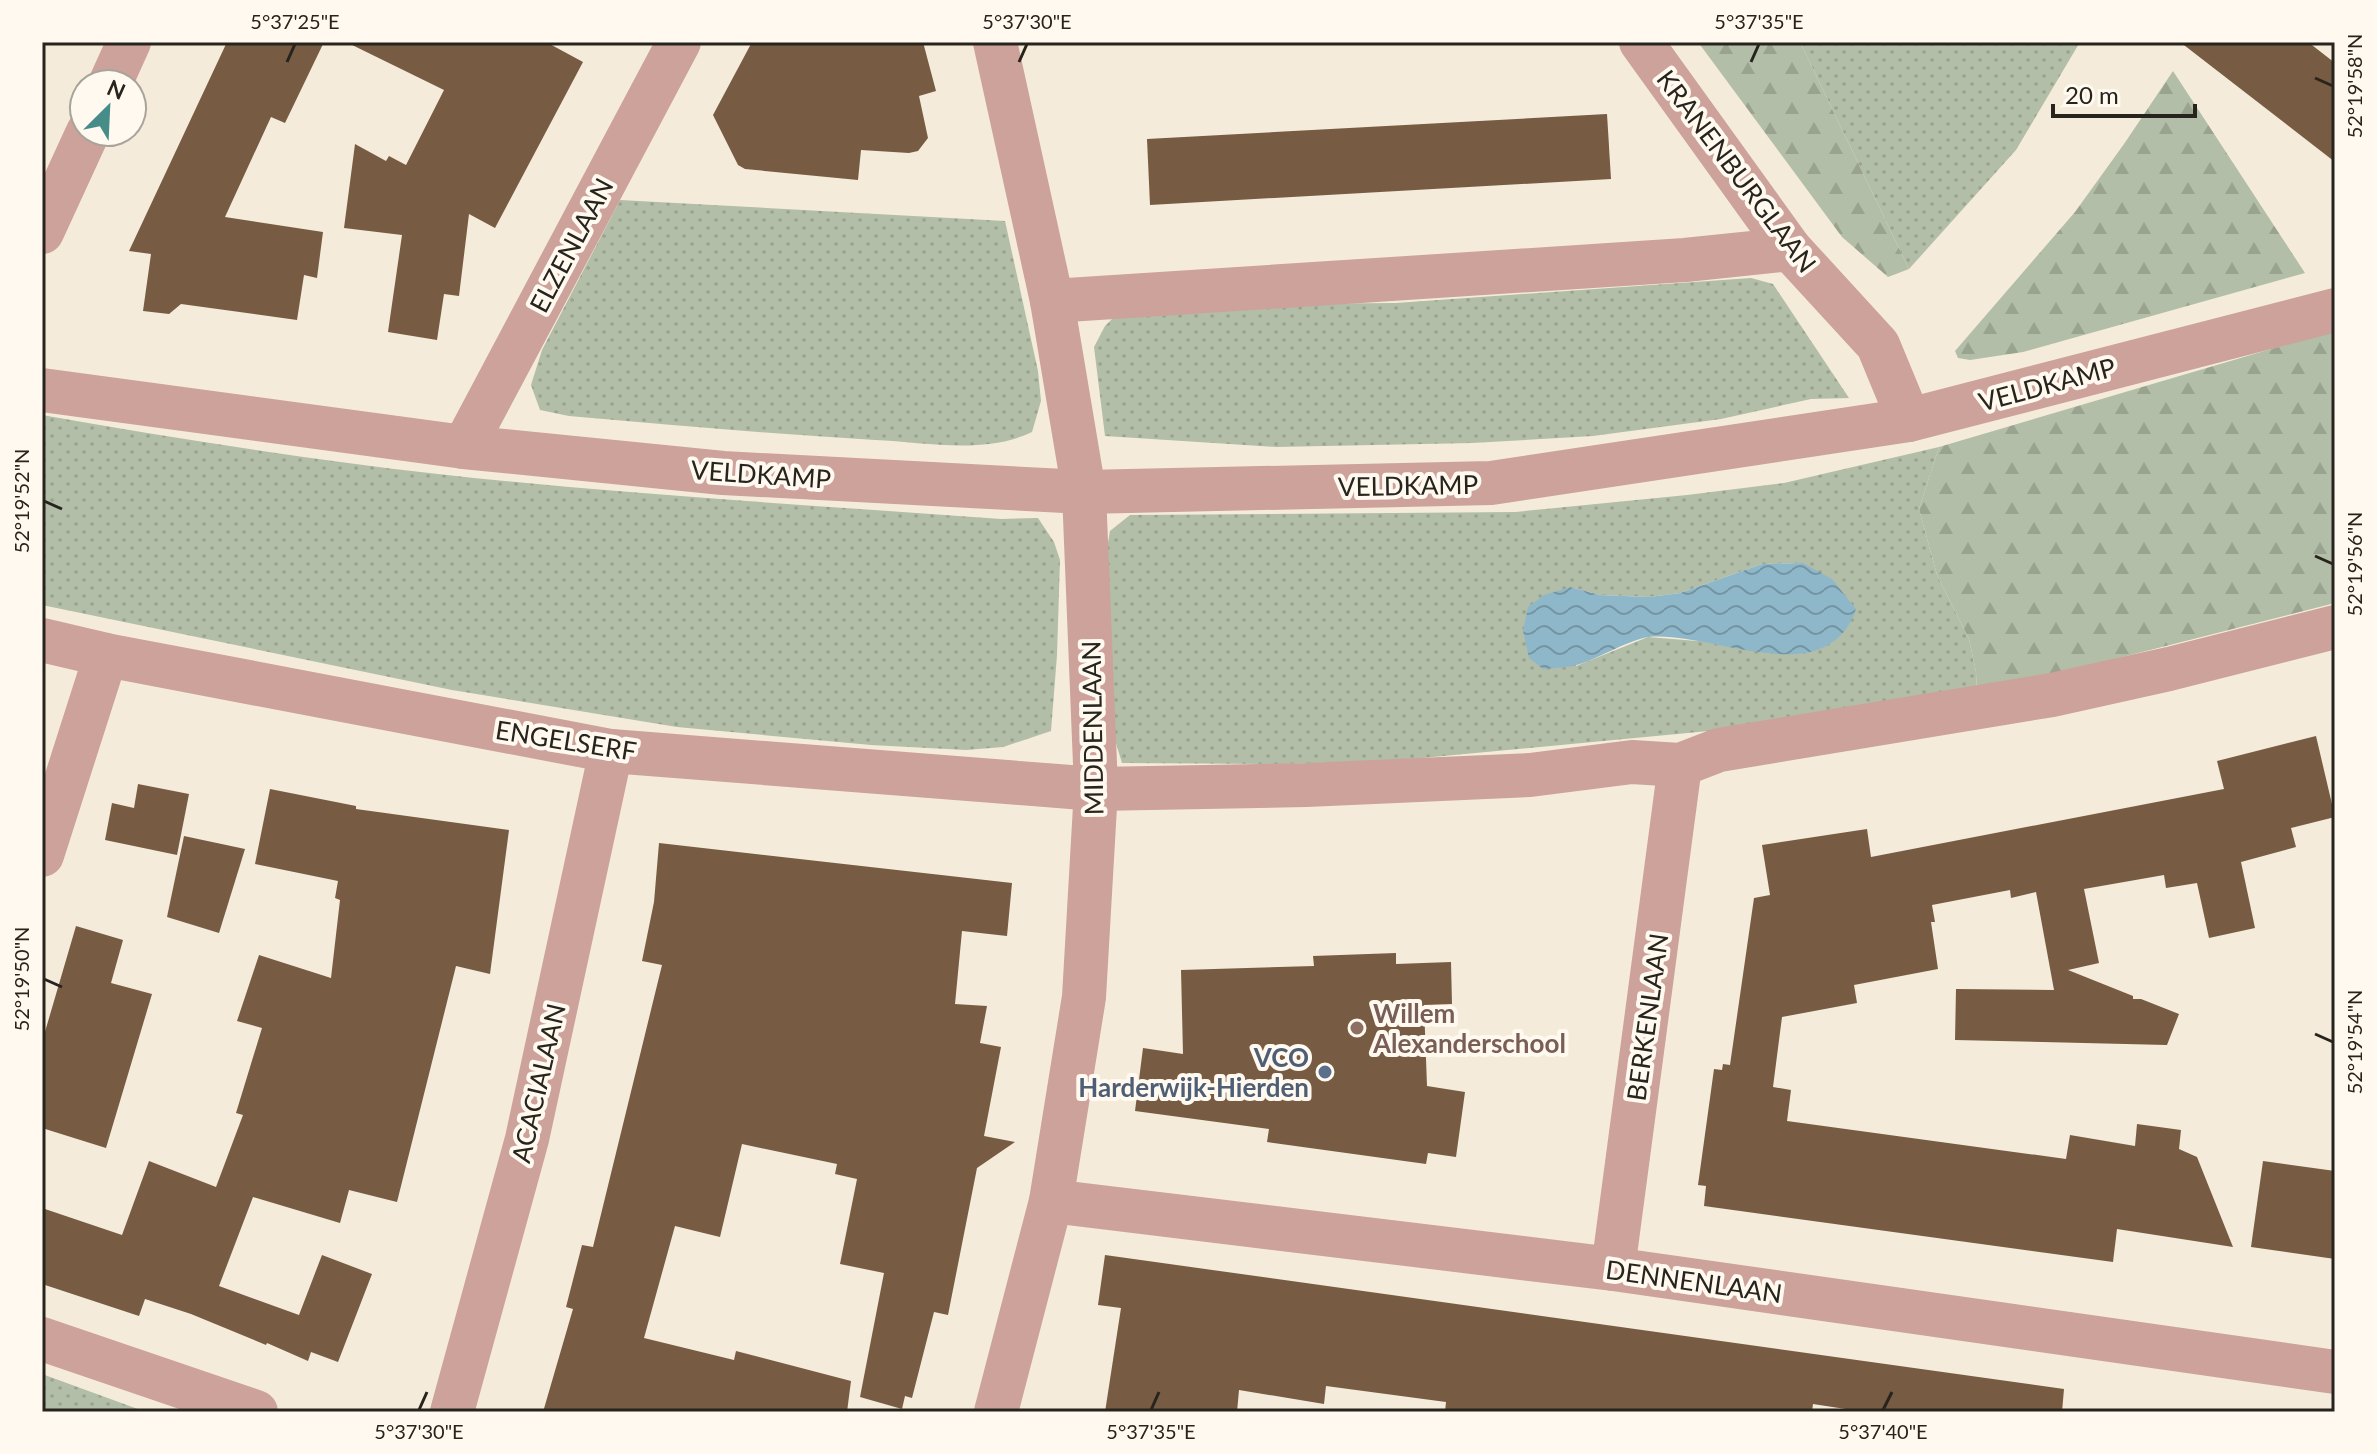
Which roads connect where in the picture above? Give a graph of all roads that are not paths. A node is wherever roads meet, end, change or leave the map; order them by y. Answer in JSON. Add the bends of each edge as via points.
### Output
{"nodes":[{"id":1,"x":129,"y":42,"type":"edge"},
{"id":2,"x":679,"y":42,"type":"edge"},
{"id":3,"x":995,"y":42,"type":"edge"},
{"id":4,"x":1641,"y":42,"type":"edge"},
{"id":5,"x":117,"y":68,"type":"edge"},
{"id":6,"x":81,"y":148,"type":"edge"},
{"id":7,"x":42,"y":232,"type":"edge"},
{"id":8,"x":1790,"y":249,"type":"junction"},
{"id":9,"x":1052,"y":301,"type":"junction"},
{"id":10,"x":2335,"y":310,"type":"edge"},
{"id":11,"x":42,"y":390,"type":"edge"},
{"id":12,"x":1909,"y":420,"type":"junction"},
{"id":13,"x":464,"y":447,"type":"junction"},
{"id":14,"x":1084,"y":492,"type":"junction"},
{"id":15,"x":2335,"y":627,"type":"edge"},
{"id":16,"x":42,"y":640,"type":"edge"},
{"id":17,"x":106,"y":655,"type":"junction"},
{"id":18,"x":611,"y":751,"type":"junction"},
{"id":19,"x":1680,"y":765,"type":"junction"},
{"id":20,"x":1096,"y":789,"type":"junction"},
{"id":21,"x":42,"y":855,"type":"edge"},
{"id":22,"x":1051,"y":1201,"type":"junction"},
{"id":23,"x":1613,"y":1269,"type":"junction"},
{"id":24,"x":42,"y":1339,"type":"edge"},
{"id":25,"x":2335,"y":1372,"type":"edge"},
{"id":26,"x":256,"y":1412,"type":"edge"},
{"id":27,"x":452,"y":1412,"type":"edge"},
{"id":28,"x":996,"y":1412,"type":"edge"}],
"edges":[{"from":1,"to":5,"type":"street"},
{"from":2,"to":13,"type":"street","name":"ELZENLAAN"},
{"from":3,"to":9,"type":"street","name":"MIDDENLAAN"},
{"from":4,"to":8,"type":"street","name":"KRANENBURGLAAN"},
{"from":6,"to":7,"type":"street"},
{"from":8,"to":9,"type":"street"},
{"from":8,"to":12,"type":"street","name":"KRANENBURGLAAN","via":[[1878,345]]},
{"from":9,"to":14,"type":"street","name":"MIDDENLAAN"},
{"from":10,"to":12,"type":"street","name":"VELDKAMP"},
{"from":11,"to":13,"type":"street"},
{"from":12,"to":14,"type":"street","name":"VELDKAMP","via":[[1491,483]]},
{"from":13,"to":14,"type":"street","name":"VELDKAMP","via":[[723,473]]},
{"from":14,"to":20,"type":"street","name":"MIDDENLAAN"},
{"from":15,"to":19,"type":"street","via":[[2052,695],[1719,750]]},
{"from":16,"to":17,"type":"street","name":"ENGELSERF"},
{"from":17,"to":18,"type":"street","name":"ENGELSERF"},
{"from":17,"to":21,"type":"street"},
{"from":18,"to":20,"type":"street","name":"ENGELSERF"},
{"from":18,"to":27,"type":"street","name":"ACACIALAAN","via":[[527,1139]]},
{"from":19,"to":20,"type":"street","via":[[1632,762],[1530,775]]},
{"from":19,"to":23,"type":"street","name":"BERKENLAAN"},
{"from":20,"to":22,"type":"street","name":"MIDDENLAAN","via":[[1084,997]]},
{"from":22,"to":23,"type":"street","name":"DENNENLAAN"},
{"from":22,"to":28,"type":"street","name":"MIDDENLAAN"},
{"from":23,"to":25,"type":"street","name":"DENNENLAAN"},
{"from":24,"to":26,"type":"street"}]}
